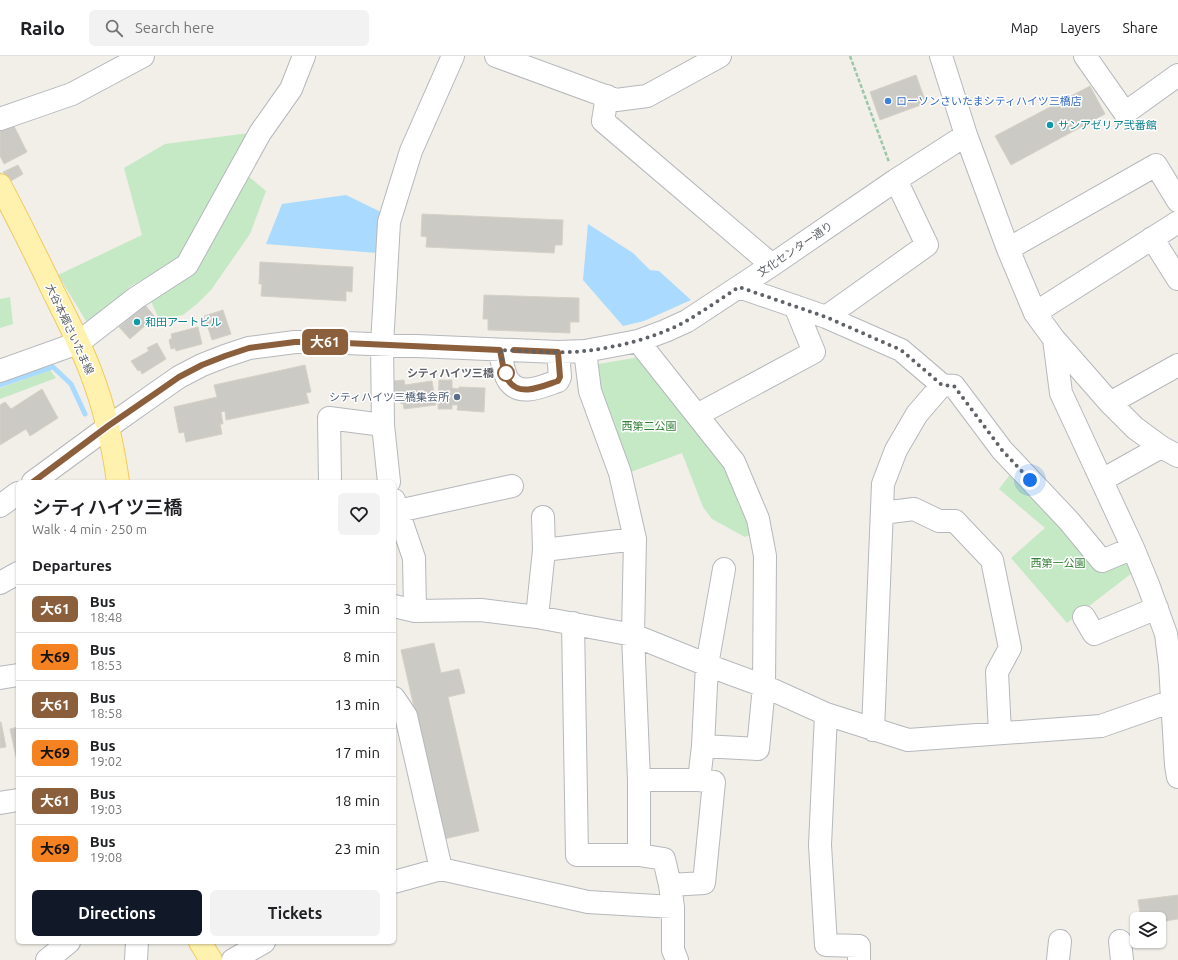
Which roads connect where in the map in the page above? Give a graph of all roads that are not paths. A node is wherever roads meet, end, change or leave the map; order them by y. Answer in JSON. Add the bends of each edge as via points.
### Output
{"nodes":[{"id":1,"x":143,"y":56,"type":"edge"},
{"id":2,"x":304,"y":56,"type":"edge"},
{"id":3,"x":452,"y":56,"type":"edge"},
{"id":4,"x":496,"y":56,"type":"edge"},
{"id":5,"x":720,"y":56,"type":"edge"},
{"id":6,"x":941,"y":56,"type":"edge"},
{"id":7,"x":1086,"y":56,"type":"edge"},
{"id":8,"x":525,"y":60,"type":"edge"},
{"id":9,"x":1178,"y":75,"type":"edge"},
{"id":10,"x":607,"y":96,"type":"junction"},
{"id":11,"x":0,"y":119,"type":"edge"},
{"id":12,"x":966,"y":135,"type":"junction"},
{"id":13,"x":896,"y":180,"type":"junction"},
{"id":14,"x":3,"y":196,"type":"edge"},
{"id":15,"x":1178,"y":201,"type":"edge"},
{"id":16,"x":1178,"y":222,"type":"edge"},
{"id":17,"x":1152,"y":238,"type":"junction"},
{"id":18,"x":1008,"y":249,"type":"junction"},
{"id":19,"x":772,"y":265,"type":"junction"},
{"id":20,"x":1178,"y":279,"type":"edge"},
{"id":21,"x":739,"y":287,"type":"junction"},
{"id":22,"x":795,"y":306,"type":"junction"},
{"id":23,"x":1035,"y":313,"type":"junction"},
{"id":24,"x":826,"y":317,"type":"junction"},
{"id":25,"x":1054,"y":339,"type":"junction"},
{"id":26,"x":638,"y":341,"type":"junction"},
{"id":27,"x":78,"y":343,"type":"junction"},
{"id":28,"x":382,"y":345,"type":"junction"},
{"id":29,"x":500,"y":350,"type":"junction"},
{"id":30,"x":585,"y":351,"type":"junction"},
{"id":31,"x":558,"y":352,"type":"junction"},
{"id":32,"x":1178,"y":365,"type":"edge"},
{"id":33,"x":0,"y":371,"type":"edge"},
{"id":34,"x":942,"y":385,"type":"junction"},
{"id":35,"x":1110,"y":403,"type":"junction"},
{"id":36,"x":696,"y":415,"type":"junction"},
{"id":37,"x":383,"y":425,"type":"junction"},
{"id":38,"x":108,"y":426,"type":"junction"},
{"id":39,"x":1169,"y":451,"type":"edge"},
{"id":40,"x":36,"y":480,"type":"edge"},
{"id":41,"x":118,"y":480,"type":"edge"},
{"id":42,"x":330,"y":480,"type":"edge"},
{"id":43,"x":389,"y":480,"type":"edge"},
{"id":44,"x":1102,"y":480,"type":"junction"},
{"id":45,"x":512,"y":486,"type":"dead end"},
{"id":46,"x":16,"y":494,"type":"edge"},
{"id":47,"x":396,"y":505,"type":"edge"},
{"id":48,"x":0,"y":506,"type":"edge"},
{"id":49,"x":882,"y":513,"type":"junction"},
{"id":50,"x":543,"y":517,"type":"dead end"},
{"id":51,"x":635,"y":539,"type":"junction"},
{"id":52,"x":1133,"y":548,"type":"junction"},
{"id":53,"x":544,"y":550,"type":"junction"},
{"id":54,"x":724,"y":569,"type":"dead end"},
{"id":55,"x":16,"y":574,"type":"edge"},
{"id":56,"x":0,"y":583,"type":"edge"},
{"id":57,"x":1157,"y":608,"type":"junction"},
{"id":58,"x":404,"y":609,"type":"edge"},
{"id":59,"x":537,"y":617,"type":"junction"},
{"id":60,"x":1084,"y":617,"type":"dead end"},
{"id":61,"x":573,"y":623,"type":"junction"},
{"id":62,"x":633,"y":635,"type":"junction"},
{"id":63,"x":707,"y":665,"type":"junction"},
{"id":64,"x":16,"y":675,"type":"edge"},
{"id":65,"x":0,"y":678,"type":"edge"},
{"id":66,"x":764,"y":686,"type":"junction"},
{"id":67,"x":1175,"y":700,"type":"edge"},
{"id":68,"x":396,"y":701,"type":"edge"},
{"id":69,"x":826,"y":714,"type":"junction"},
{"id":70,"x":873,"y":730,"type":"junction"},
{"id":71,"x":1000,"y":733,"type":"junction"},
{"id":72,"x":703,"y":746,"type":"junction"},
{"id":73,"x":1177,"y":769,"type":"edge"},
{"id":74,"x":639,"y":780,"type":"junction"},
{"id":75,"x":699,"y":780,"type":"junction"},
{"id":76,"x":16,"y":800,"type":"edge"},
{"id":77,"x":0,"y":803,"type":"edge"},
{"id":78,"x":639,"y":855,"type":"junction"},
{"id":79,"x":441,"y":869,"type":"junction"},
{"id":80,"x":396,"y":881,"type":"edge"},
{"id":81,"x":670,"y":885,"type":"junction"},
{"id":82,"x":672,"y":907,"type":"junction"},
{"id":83,"x":67,"y":944,"type":"edge"},
{"id":84,"x":136,"y":944,"type":"edge"},
{"id":85,"x":201,"y":944,"type":"edge"},
{"id":86,"x":260,"y":944,"type":"edge"},
{"id":87,"x":48,"y":960,"type":"edge"},
{"id":88,"x":136,"y":960,"type":"edge"},
{"id":89,"x":211,"y":960,"type":"edge"},
{"id":90,"x":232,"y":960,"type":"edge"},
{"id":91,"x":677,"y":960,"type":"edge"},
{"id":92,"x":859,"y":960,"type":"edge"}],
"edges":[{"from":1,"to":11,"type":"street","via":[[72,94]]},
{"from":2,"to":27,"type":"street","via":[[291,89],[260,133],[187,265],[136,298]]},
{"from":3,"to":28,"type":"street","via":[[412,151],[389,222]]},
{"from":4,"to":8,"type":"street"},
{"from":5,"to":10,"type":"street","via":[[647,96],[616,100]]},
{"from":6,"to":12,"type":"street"},
{"from":7,"to":9,"type":"street","via":[[1125,113]]},
{"from":8,"to":10,"type":"street"},
{"from":10,"to":19,"type":"street","via":[[604,121]]},
{"from":12,"to":13,"type":"street","name":"文化センター通り"},
{"from":12,"to":18,"type":"street"},
{"from":13,"to":19,"type":"street","name":"文化センター通り"},
{"from":13,"to":24,"type":"street","via":[[927,245]]},
{"from":14,"to":27,"type":"main road","name":"大谷本郷さいたま線","via":[[26,235]]},
{"from":15,"to":18,"type":"street","via":[[1156,165]]},
{"from":16,"to":17,"type":"street"},
{"from":17,"to":20,"type":"street"},
{"from":17,"to":23,"type":"street"},
{"from":18,"to":23,"type":"street"},
{"from":19,"to":21,"type":"street","name":"文化センター通り"},
{"from":21,"to":22,"type":"street"},
{"from":21,"to":26,"type":"street","name":"文化センター通り","via":[[687,321]]},
{"from":22,"to":24,"type":"street"},
{"from":22,"to":36,"type":"street","via":[[814,352]]},
{"from":23,"to":25,"type":"street"},
{"from":24,"to":34,"type":"street","via":[[901,350]]},
{"from":25,"to":35,"type":"street"},
{"from":25,"to":44,"type":"street","via":[[1061,392]]},
{"from":26,"to":30,"type":"street","name":"文化センター通り"},
{"from":26,"to":36,"type":"street"},
{"from":27,"to":33,"type":"street"},
{"from":27,"to":38,"type":"main road","name":"大谷本郷さいたま線"},
{"from":28,"to":29,"type":"street","name":"文化センター通り"},
{"from":28,"to":37,"type":"street"},
{"from":28,"to":38,"type":"street","name":"文化センター通り","via":[[295,342],[249,348],[202,365],[179,377]]},
{"from":29,"to":31,"type":"street","name":"文化センター通り"},
{"from":29,"to":31,"type":"street","via":[[509,381],[513,386],[530,390],[558,381]]},
{"from":30,"to":31,"type":"street","name":"文化センター通り"},
{"from":30,"to":51,"type":"street","via":[[590,390],[620,473]]},
{"from":32,"to":35,"type":"street"},
{"from":34,"to":49,"type":"street","via":[[917,414],[896,450],[883,484]]},
{"from":34,"to":52,"type":"street","via":[[954,386],[1002,450],[1069,520],[1102,561]]},
{"from":35,"to":39,"type":"street","via":[[1135,428]]},
{"from":36,"to":66,"type":"street","via":[[734,462],[758,519],[765,556]]},
{"from":37,"to":42,"type":"street","via":[[329,418]]},
{"from":37,"to":43,"type":"street"},
{"from":38,"to":40,"type":"street","name":"文化センター通り"},
{"from":38,"to":41,"type":"main road","name":"大谷本郷さいたま線"},
{"from":39,"to":44,"type":"street"},
{"from":44,"to":52,"type":"street"},
{"from":45,"to":47,"type":"street"},
{"from":46,"to":48,"type":"street"},
{"from":47,"to":58,"type":"street","via":[[414,558]]},
{"from":49,"to":70,"type":"street"},
{"from":49,"to":71,"type":"street","via":[[914,509],[939,521],[955,521],[992,560],[1010,648],[997,672]]},
{"from":50,"to":53,"type":"street"},
{"from":51,"to":53,"type":"street"},
{"from":51,"to":62,"type":"street"},
{"from":52,"to":57,"type":"street"},
{"from":53,"to":59,"type":"street"},
{"from":54,"to":63,"type":"street"},
{"from":55,"to":56,"type":"street"},
{"from":57,"to":60,"type":"street","via":[[1094,634]]},
{"from":57,"to":67,"type":"street","via":[[1166,634]]},
{"from":58,"to":59,"type":"street","via":[[481,610]]},
{"from":59,"to":61,"type":"street"},
{"from":61,"to":62,"type":"street"},
{"from":61,"to":78,"type":"street","via":[[576,855]]},
{"from":62,"to":63,"type":"street"},
{"from":62,"to":74,"type":"street"},
{"from":63,"to":66,"type":"street"},
{"from":63,"to":72,"type":"street"},
{"from":64,"to":65,"type":"street"},
{"from":66,"to":69,"type":"street"},
{"from":66,"to":72,"type":"street","via":[[758,749]]},
{"from":67,"to":71,"type":"street","via":[[1101,726]]},
{"from":67,"to":73,"type":"street"},
{"from":68,"to":79,"type":"street","via":[[406,716]]},
{"from":69,"to":70,"type":"street"},
{"from":69,"to":92,"type":"street","via":[[820,845],[826,946],[858,946]]},
{"from":70,"to":71,"type":"street","via":[[908,740]]},
{"from":72,"to":75,"type":"street"},
{"from":74,"to":75,"type":"street"},
{"from":74,"to":78,"type":"street"},
{"from":75,"to":81,"type":"street","via":[[714,782],[704,883]]},
{"from":76,"to":77,"type":"street"},
{"from":78,"to":81,"type":"street","via":[[664,859]]},
{"from":79,"to":80,"type":"street"},
{"from":79,"to":82,"type":"street","via":[[588,902]]},
{"from":81,"to":82,"type":"street"},
{"from":82,"to":91,"type":"street","via":[[673,950]]},
{"from":83,"to":87,"type":"street"},
{"from":84,"to":88,"type":"street"},
{"from":85,"to":89,"type":"main road"},
{"from":86,"to":90,"type":"street"}]}
